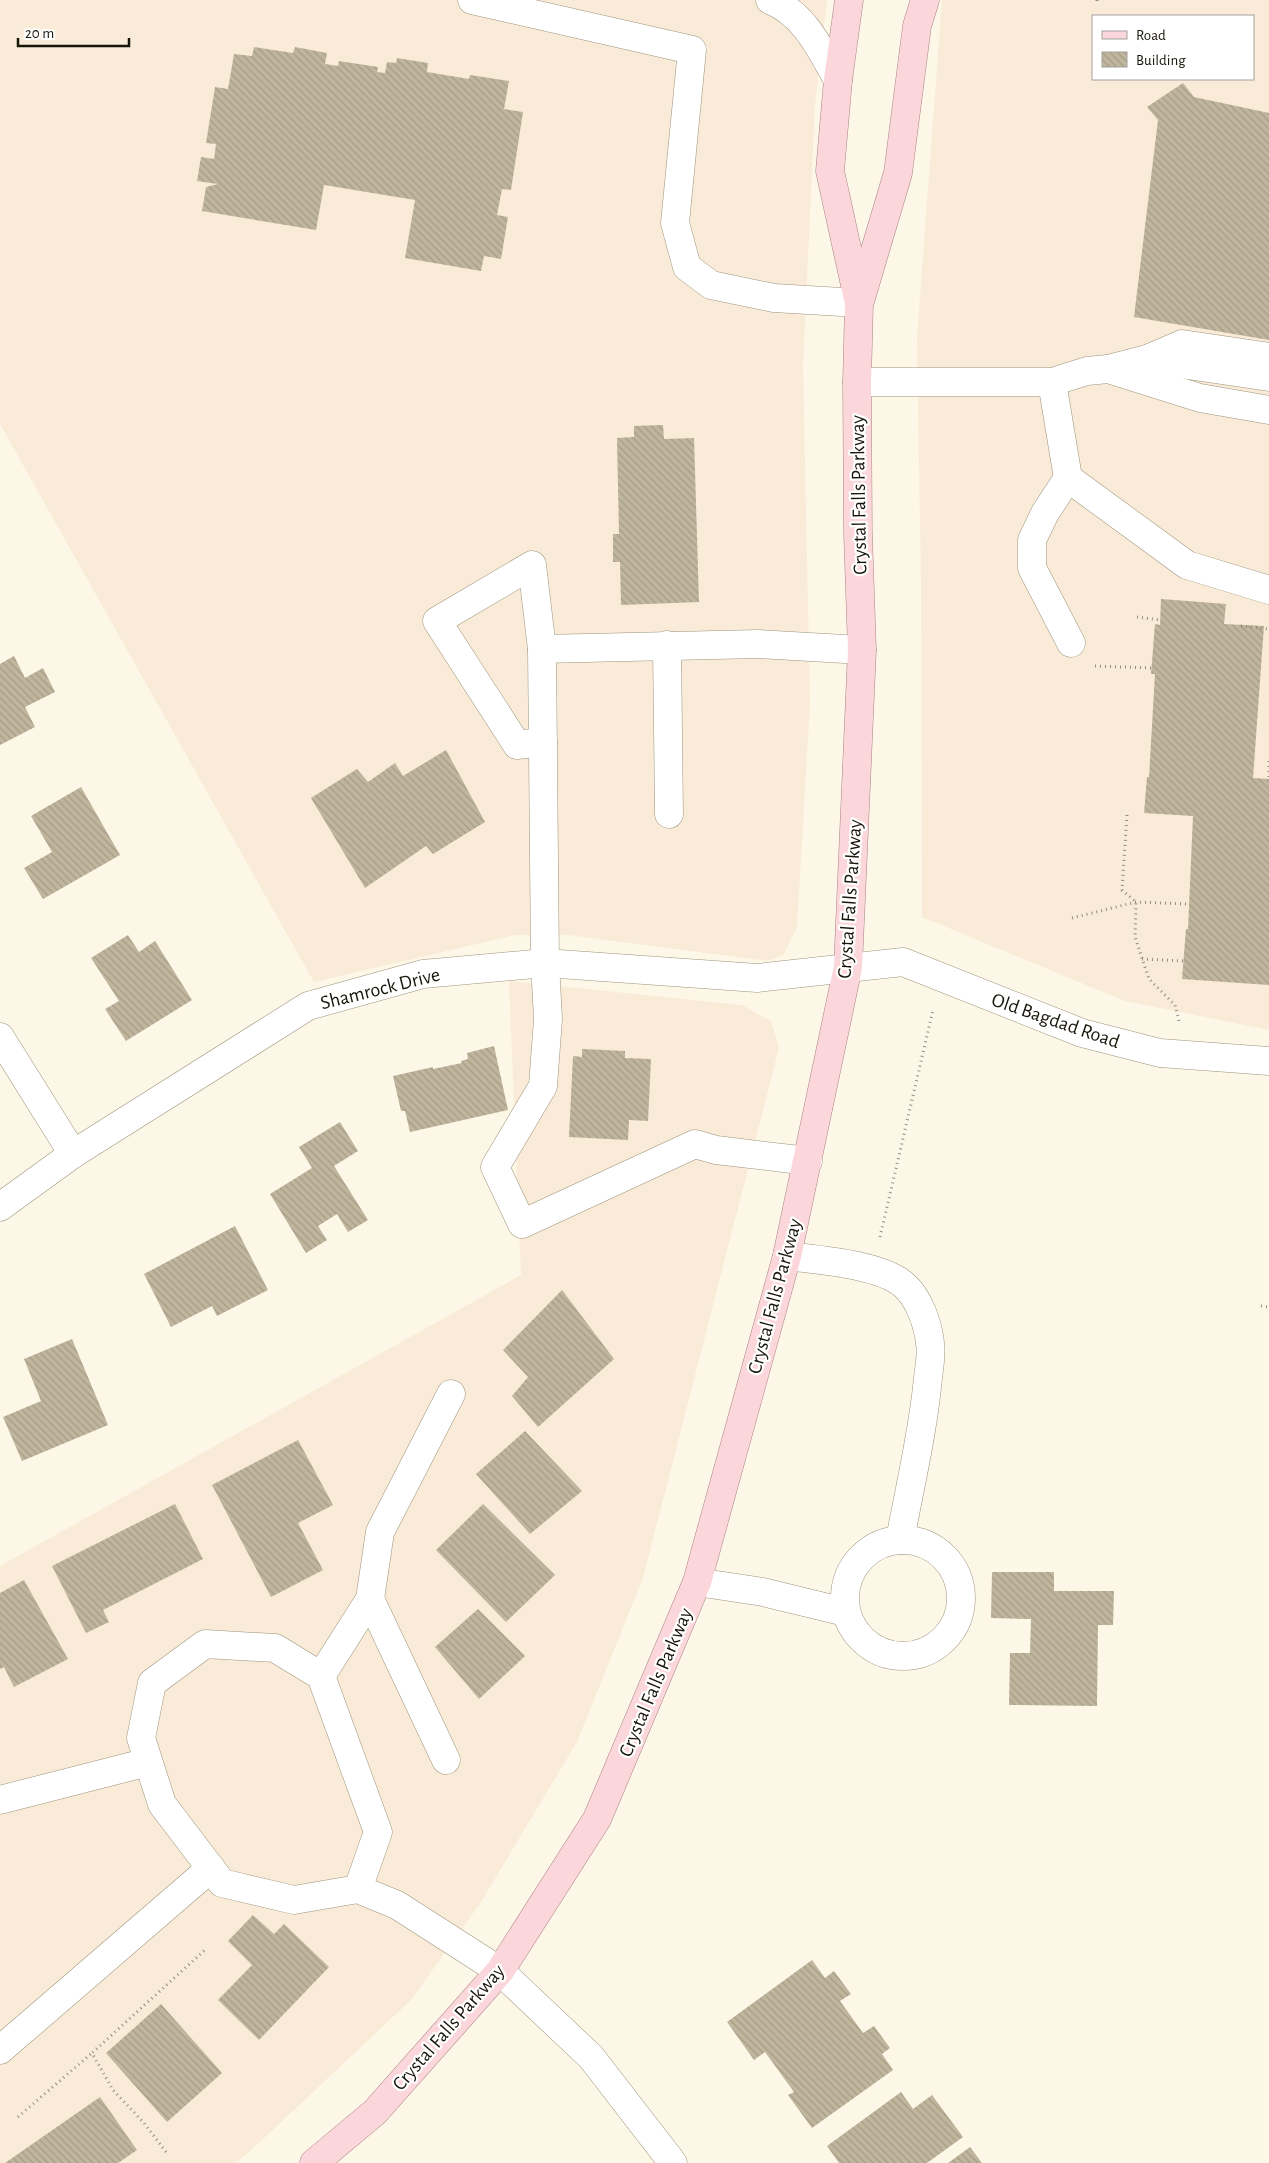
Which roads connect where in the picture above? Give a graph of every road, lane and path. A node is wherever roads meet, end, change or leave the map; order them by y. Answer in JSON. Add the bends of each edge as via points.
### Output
{"nodes":[{"id":1,"x":472,"y":0,"type":"edge"},
{"id":2,"x":770,"y":0,"type":"edge"},
{"id":3,"x":849,"y":0,"type":"edge"},
{"id":4,"x":925,"y":0,"type":"edge"},
{"id":5,"x":838,"y":80,"type":"junction"},
{"id":6,"x":859,"y":303,"type":"junction"},
{"id":7,"x":1269,"y":357,"type":"edge"},
{"id":8,"x":1148,"y":359,"type":"junction"},
{"id":9,"x":1108,"y":369,"type":"junction"},
{"id":10,"x":1269,"y":377,"type":"edge"},
{"id":11,"x":857,"y":382,"type":"junction"},
{"id":12,"x":1052,"y":382,"type":"junction"},
{"id":13,"x":1269,"y":410,"type":"edge"},
{"id":14,"x":1068,"y":478,"type":"junction"},
{"id":15,"x":1269,"y":590,"type":"edge"},
{"id":16,"x":1137,"y":617,"type":"dead end"},
{"id":17,"x":1160,"y":620,"type":"dead end"},
{"id":18,"x":1241,"y":626,"type":"dead end"},
{"id":19,"x":1269,"y":629,"type":"edge"},
{"id":20,"x":1071,"y":643,"type":"dead end"},
{"id":21,"x":667,"y":645,"type":"junction"},
{"id":22,"x":542,"y":649,"type":"junction"},
{"id":23,"x":862,"y":650,"type":"junction"},
{"id":24,"x":1089,"y":665,"type":"dead end"},
{"id":25,"x":1152,"y":668,"type":"dead end"},
{"id":26,"x":543,"y":742,"type":"junction"},
{"id":27,"x":1269,"y":760,"type":"edge"},
{"id":28,"x":1269,"y":778,"type":"edge"},
{"id":29,"x":669,"y":814,"type":"dead end"},
{"id":30,"x":1127,"y":815,"type":"dead end"},
{"id":31,"x":1136,"y":902,"type":"junction"},
{"id":32,"x":1189,"y":904,"type":"dead end"},
{"id":33,"x":1072,"y":918,"type":"dead end"},
{"id":34,"x":1142,"y":959,"type":"junction"},
{"id":35,"x":1183,"y":961,"type":"dead end"},
{"id":36,"x":545,"y":962,"type":"junction"},
{"id":37,"x":848,"y":967,"type":"junction"},
{"id":38,"x":934,"y":1007,"type":"dead end"},
{"id":39,"x":1180,"y":1024,"type":"dead end"},
{"id":40,"x":0,"y":1036,"type":"edge"},
{"id":41,"x":1269,"y":1061,"type":"edge"},
{"id":42,"x":73,"y":1154,"type":"junction"},
{"id":43,"x":808,"y":1161,"type":"junction"},
{"id":44,"x":0,"y":1207,"type":"edge"},
{"id":45,"x":786,"y":1256,"type":"junction"},
{"id":46,"x":872,"y":1270,"type":"junction"},
{"id":47,"x":1261,"y":1306,"type":"dead end"},
{"id":48,"x":1269,"y":1308,"type":"edge"},
{"id":49,"x":451,"y":1394,"type":"dead end"},
{"id":50,"x":900,"y":1540,"type":"junction"},
{"id":51,"x":697,"y":1582,"type":"junction"},
{"id":52,"x":370,"y":1599,"type":"junction"},
{"id":53,"x":845,"y":1612,"type":"junction"},
{"id":54,"x":320,"y":1676,"type":"junction"},
{"id":55,"x":446,"y":1760,"type":"dead end"},
{"id":56,"x":148,"y":1762,"type":"junction"},
{"id":57,"x":0,"y":1800,"type":"edge"},
{"id":58,"x":211,"y":1868,"type":"junction"},
{"id":59,"x":358,"y":1889,"type":"junction"},
{"id":60,"x":207,"y":1948,"type":"dead end"},
{"id":61,"x":500,"y":1971,"type":"junction"},
{"id":62,"x":0,"y":2050,"type":"edge"},
{"id":63,"x":92,"y":2053,"type":"junction"},
{"id":64,"x":18,"y":2117,"type":"dead end"},
{"id":65,"x":166,"y":2152,"type":"dead end"},
{"id":66,"x":314,"y":2163,"type":"edge"},
{"id":67,"x":672,"y":2163,"type":"edge"}],
"edges":[{"from":1,"to":6,"type":"street","via":[[692,50],[674,223],[687,267],[711,285],[774,298]]},
{"from":2,"to":5,"type":"street","via":[[784,6],[805,25]]},
{"from":3,"to":5,"type":"main road","name":"Crystal Falls Parkway"},
{"from":4,"to":6,"type":"main road","name":"Crystal Falls Parkway","via":[[917,26],[898,173]]},
{"from":5,"to":6,"type":"main road","name":"Crystal Falls Parkway","via":[[830,171]]},
{"from":6,"to":11,"type":"main road","name":"Crystal Falls Parkway"},
{"from":7,"to":8,"type":"street","via":[[1182,344]]},
{"from":8,"to":9,"type":"street"},
{"from":8,"to":10,"type":"street"},
{"from":9,"to":12,"type":"street","via":[[1087,371]]},
{"from":9,"to":13,"type":"street","via":[[1200,398]]},
{"from":11,"to":12,"type":"street"},
{"from":11,"to":23,"type":"main road","name":"Crystal Falls Parkway"},
{"from":12,"to":14,"type":"street"},
{"from":14,"to":15,"type":"street","via":[[1187,566]]},
{"from":14,"to":20,"type":"street","via":[[1045,512],[1032,540],[1032,568]]},
{"from":16,"to":17,"type":"path"},
{"from":18,"to":19,"type":"path"},
{"from":21,"to":22,"type":"street"},
{"from":21,"to":23,"type":"street","via":[[758,644]]},
{"from":21,"to":29,"type":"street"},
{"from":22,"to":26,"type":"street"},
{"from":22,"to":26,"type":"street","via":[[532,565],[437,621],[517,745]]},
{"from":23,"to":37,"type":"main road","name":"Crystal Falls Parkway"},
{"from":24,"to":25,"type":"path"},
{"from":26,"to":36,"type":"street"},
{"from":27,"to":28,"type":"path"},
{"from":30,"to":31,"type":"path","via":[[1122,890]]},
{"from":31,"to":32,"type":"path"},
{"from":31,"to":33,"type":"path"},
{"from":31,"to":34,"type":"path","via":[[1135,937]]},
{"from":34,"to":35,"type":"path"},
{"from":34,"to":39,"type":"path","via":[[1149,979],[1175,1005]]},
{"from":36,"to":37,"type":"street","name":"Shamrock Drive","via":[[757,978]]},
{"from":36,"to":42,"type":"street","name":"Shamrock Drive","via":[[423,974],[308,1006]]},
{"from":36,"to":43,"type":"street","via":[[548,1019],[543,1086],[496,1167],[522,1224],[695,1144],[716,1150]]},
{"from":37,"to":41,"type":"street","name":"Old Bagdad Road","via":[[903,962],[1082,1033],[1160,1053]]},
{"from":37,"to":43,"type":"main road","name":"Crystal Falls Parkway"},
{"from":38,"to":46,"type":"path"},
{"from":40,"to":42,"type":"street"},
{"from":42,"to":44,"type":"street","name":"Shamrock Drive"},
{"from":43,"to":45,"type":"main road","name":"Crystal Falls Parkway"},
{"from":45,"to":46,"type":"street"},
{"from":45,"to":51,"type":"main road","name":"Crystal Falls Parkway"},
{"from":46,"to":50,"type":"street","via":[[904,1285],[918,1304],[928,1327],[931,1346],[926,1399]]},
{"from":47,"to":48,"type":"path"},
{"from":49,"to":52,"type":"street","via":[[380,1532]]},
{"from":50,"to":53,"type":"street","via":[[877,1545],[860,1557],[849,1573],[844,1592]]},
{"from":50,"to":53,"type":"street","via":[[934,1548],[949,1561],[958,1578],[962,1597],[959,1616],[950,1632],[936,1646],[919,1654],[900,1657],[882,1653],[865,1644]]},
{"from":51,"to":53,"type":"street","via":[[763,1592]]},
{"from":51,"to":61,"type":"main road","name":"Crystal Falls Parkway","via":[[597,1819]]},
{"from":52,"to":54,"type":"street"},
{"from":52,"to":55,"type":"street"},
{"from":54,"to":56,"type":"street","via":[[275,1648],[205,1644],[152,1683],[141,1738]]},
{"from":54,"to":59,"type":"street","via":[[378,1832]]},
{"from":56,"to":57,"type":"street"},
{"from":56,"to":58,"type":"street","via":[[162,1804]]},
{"from":58,"to":59,"type":"street","via":[[222,1882],[294,1900]]},
{"from":58,"to":62,"type":"street"},
{"from":59,"to":61,"type":"street","via":[[397,1905]]},
{"from":60,"to":63,"type":"path"},
{"from":61,"to":66,"type":"main road","name":"Crystal Falls Parkway","via":[[375,2112]]},
{"from":61,"to":67,"type":"street","via":[[590,2057]]},
{"from":63,"to":64,"type":"path"},
{"from":63,"to":65,"type":"path","via":[[113,2090]]}]}
